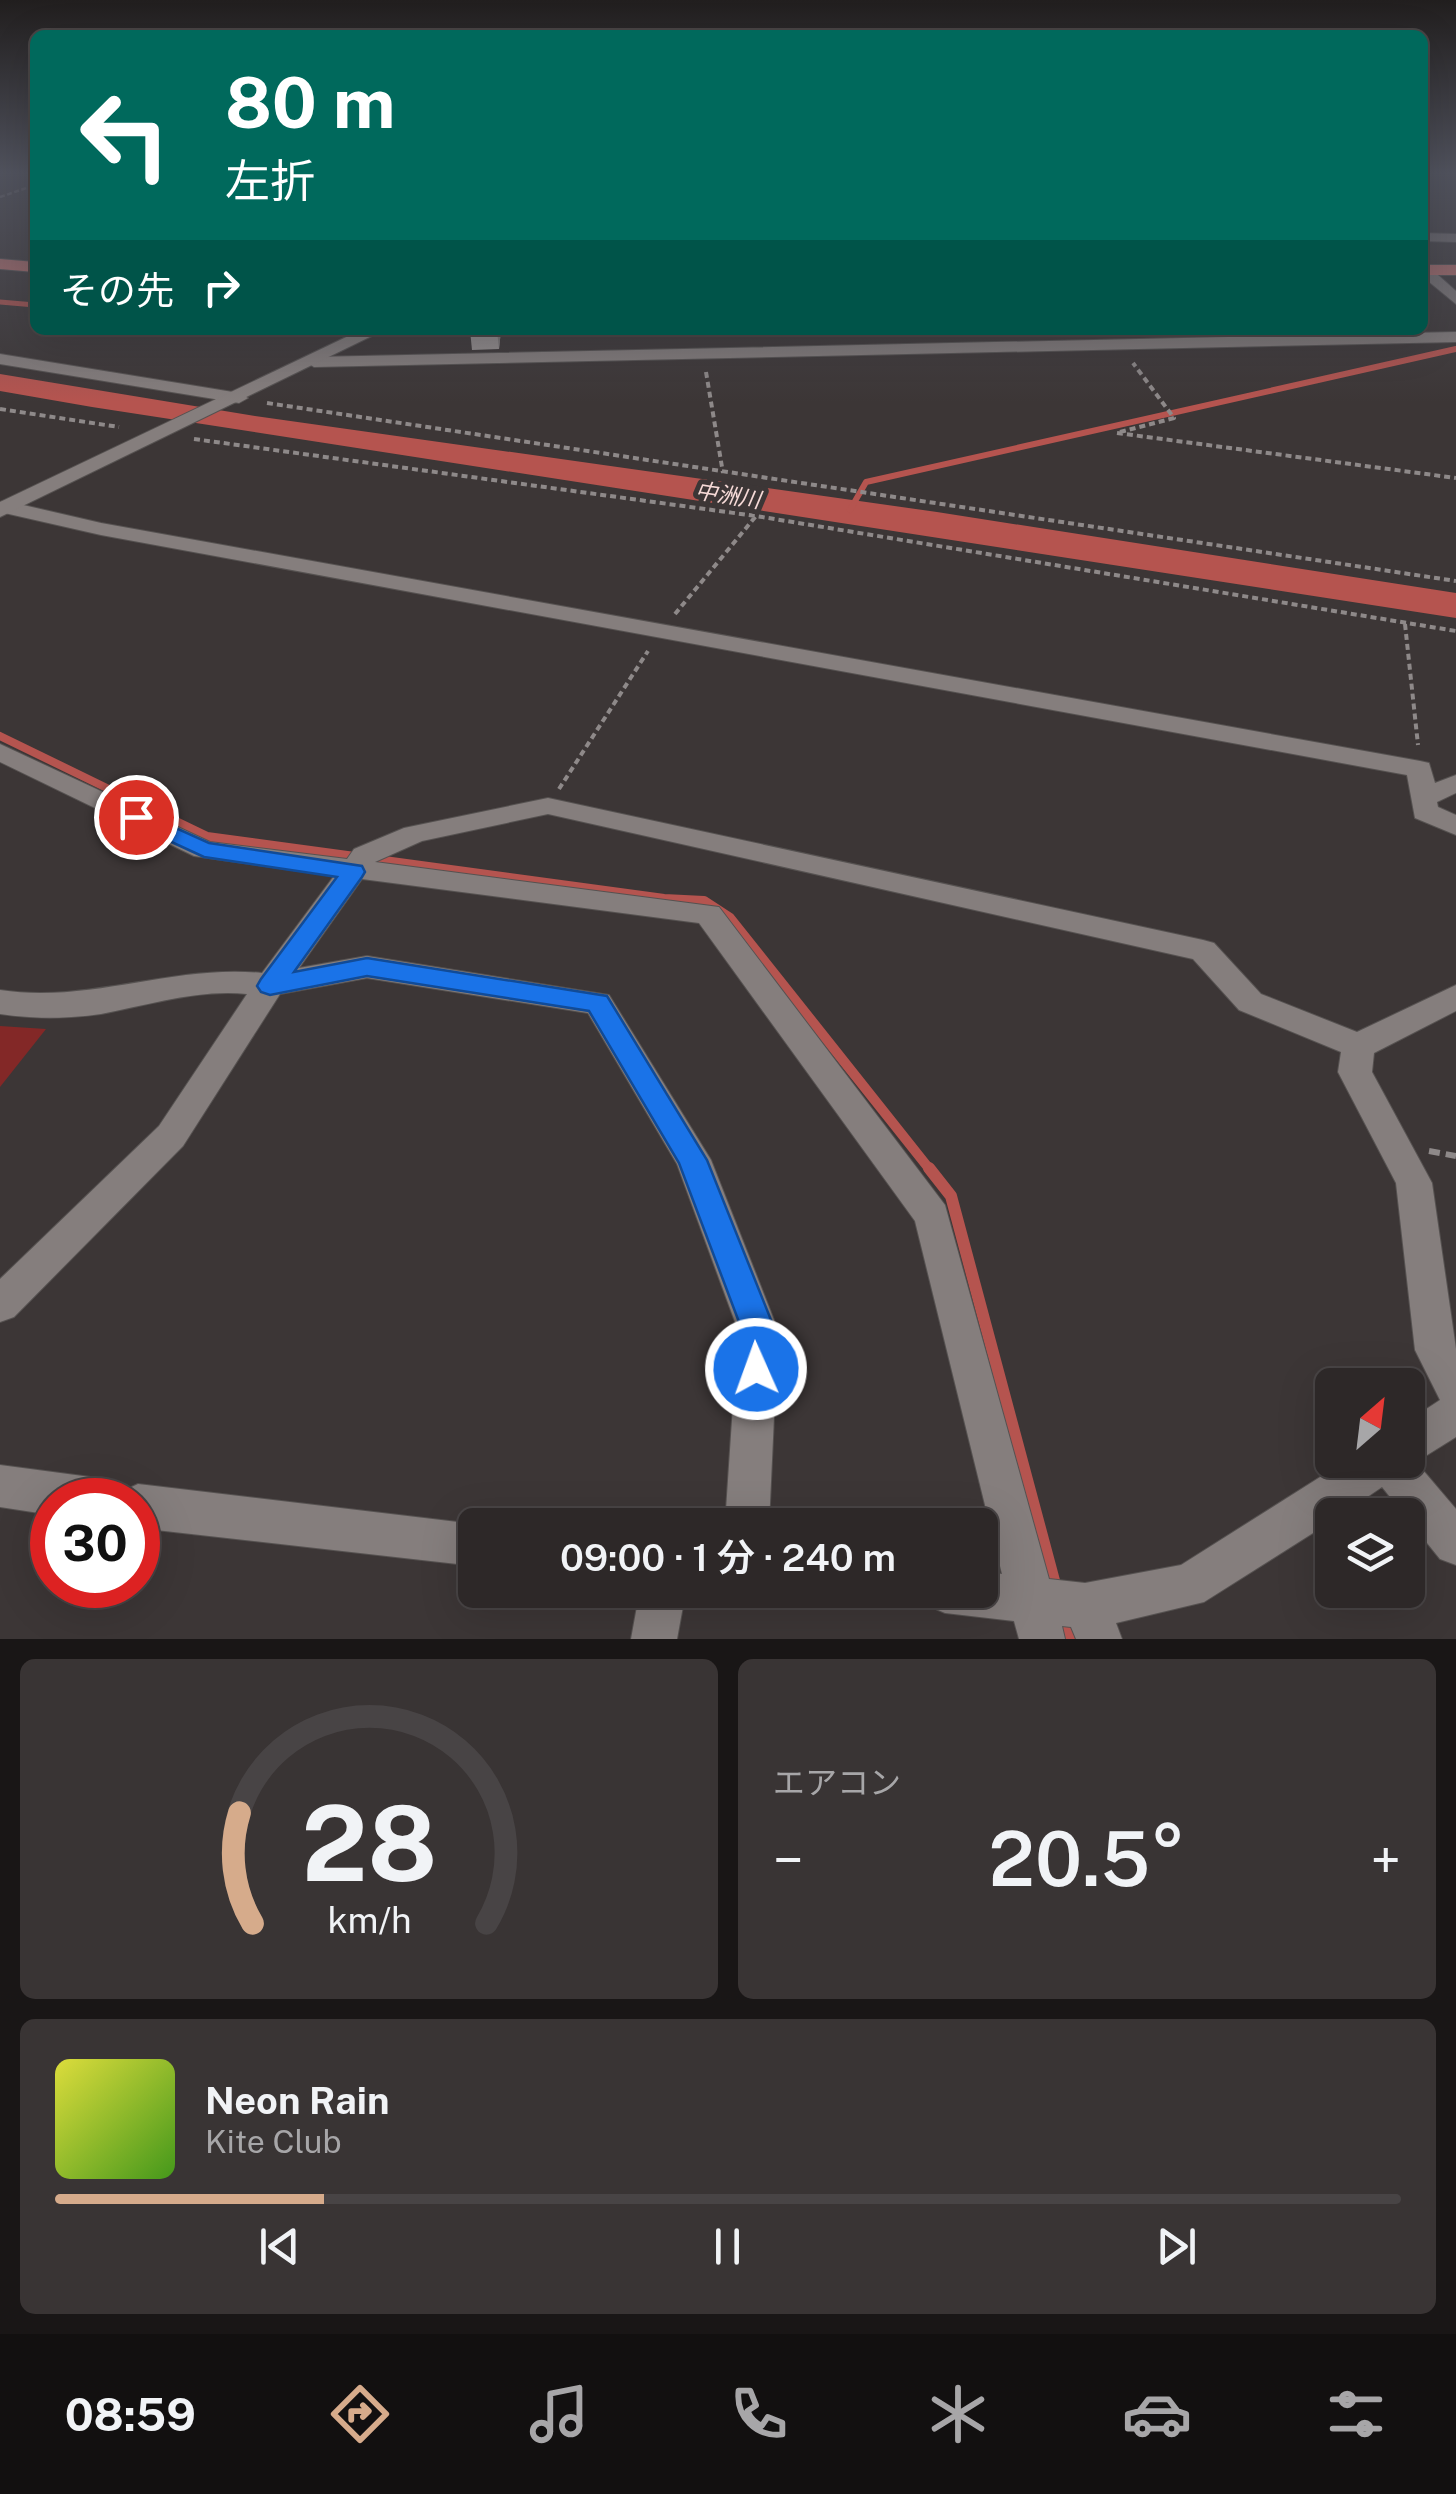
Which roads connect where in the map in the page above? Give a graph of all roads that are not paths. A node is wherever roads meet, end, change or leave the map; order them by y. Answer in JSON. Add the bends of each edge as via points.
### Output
{"nodes":[{"id":1,"x":0,"y":264,"type":"edge"},
{"id":2,"x":30,"y":267,"type":"edge"},
{"id":3,"x":1428,"y":270,"type":"edge"},
{"id":4,"x":1456,"y":270,"type":"edge"},
{"id":5,"x":1428,"y":274,"type":"edge"},
{"id":6,"x":1456,"y":298,"type":"edge"},
{"id":7,"x":365,"y":335,"type":"edge"},
{"id":8,"x":1456,"y":337,"type":"edge"},
{"id":9,"x":0,"y":358,"type":"edge"},
{"id":10,"x":314,"y":362,"type":"junction"},
{"id":11,"x":235,"y":400,"type":"junction"},
{"id":12,"x":3,"y":509,"type":"edge"},
{"id":13,"x":0,"y":752,"type":"edge"},
{"id":14,"x":1456,"y":783,"type":"edge"},
{"id":15,"x":1423,"y":798,"type":"junction"},
{"id":16,"x":1456,"y":826,"type":"edge"},
{"id":17,"x":359,"y":864,"type":"junction"},
{"id":18,"x":270,"y":986,"type":"junction"},
{"id":19,"x":1456,"y":998,"type":"edge"},
{"id":20,"x":0,"y":1002,"type":"edge"},
{"id":21,"x":1358,"y":1046,"type":"junction"},
{"id":22,"x":0,"y":1305,"type":"edge"},
{"id":23,"x":1456,"y":1389,"type":"edge"},
{"id":24,"x":1456,"y":1413,"type":"edge"},
{"id":25,"x":1425,"y":1434,"type":"edge"},
{"id":26,"x":1359,"y":1478,"type":"edge"},
{"id":27,"x":1401,"y":1478,"type":"edge"},
{"id":28,"x":0,"y":1486,"type":"edge"},
{"id":29,"x":30,"y":1490,"type":"edge"},
{"id":30,"x":160,"y":1508,"type":"edge"},
{"id":31,"x":748,"y":1508,"type":"edge"},
{"id":32,"x":458,"y":1542,"type":"edge"},
{"id":33,"x":1456,"y":1543,"type":"edge"},
{"id":34,"x":998,"y":1602,"type":"edge"},
{"id":35,"x":660,"y":1608,"type":"edge"},
{"id":36,"x":1063,"y":1616,"type":"edge"},
{"id":37,"x":654,"y":1639,"type":"edge"}],
"edges":[{"from":1,"to":2,"type":"highway"},
{"from":3,"to":4,"type":"highway"},
{"from":5,"to":6,"type":"street"},
{"from":7,"to":10,"type":"street"},
{"from":8,"to":10,"type":"street"},
{"from":9,"to":11,"type":"street"},
{"from":10,"to":11,"type":"street"},
{"from":11,"to":12,"type":"street"},
{"from":12,"to":15,"type":"street","via":[[1420,768]]},
{"from":13,"to":17,"type":"street","via":[[204,850]]},
{"from":14,"to":15,"type":"street"},
{"from":15,"to":16,"type":"street","via":[[1424,812]]},
{"from":17,"to":18,"type":"street"},
{"from":17,"to":21,"type":"street","via":[[414,834],[548,806],[1203,951],[1250,1002]]},
{"from":17,"to":36,"type":"street","via":[[708,914],[932,1216]]},
{"from":18,"to":20,"type":"street","via":[[235,978],[66,1008]]},
{"from":18,"to":22,"type":"street","via":[[171,1136]]},
{"from":18,"to":31,"type":"street","via":[[367,967],[598,1003],[693,1160],[758,1330]]},
{"from":19,"to":21,"type":"street"},
{"from":21,"to":23,"type":"street","via":[[1355,1072],[1414,1183],[1435,1350]]},
{"from":24,"to":25,"type":"street"},
{"from":26,"to":36,"type":"street","via":[[1188,1586]]},
{"from":27,"to":33,"type":"street"},
{"from":28,"to":29,"type":"street"},
{"from":30,"to":32,"type":"street"},
{"from":34,"to":36,"type":"street"},
{"from":35,"to":37,"type":"street"}]}
